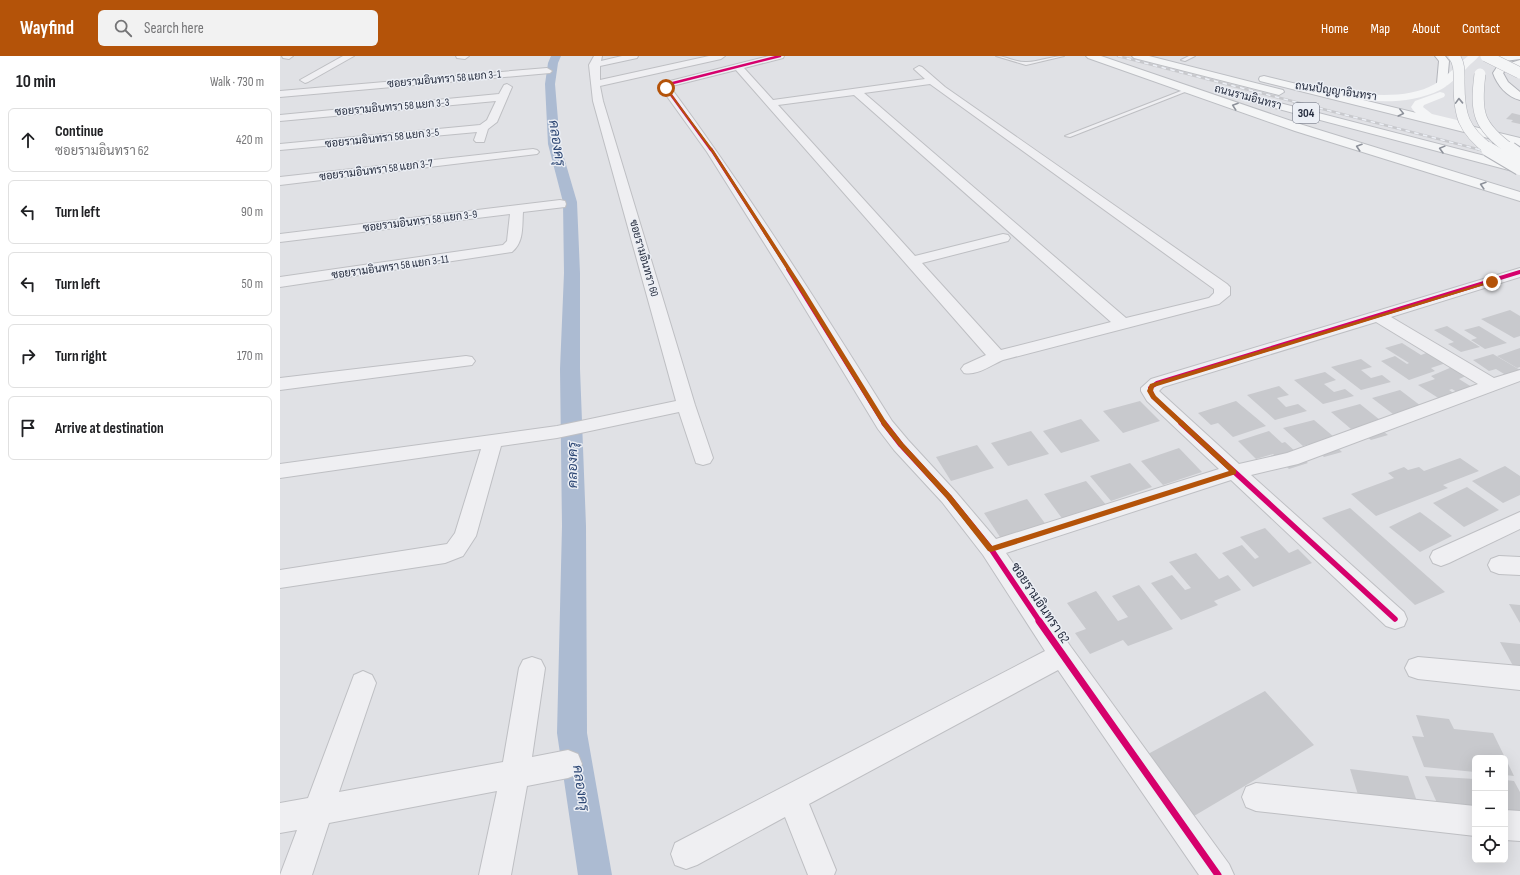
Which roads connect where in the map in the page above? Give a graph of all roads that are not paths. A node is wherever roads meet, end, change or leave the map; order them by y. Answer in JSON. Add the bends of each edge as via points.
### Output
{"nodes":[{"id":1,"x":286,"y":56,"type":"edge"},
{"id":2,"x":289,"y":56,"type":"edge"},
{"id":3,"x":350,"y":56,"type":"edge"},
{"id":4,"x":460,"y":56,"type":"edge"},
{"id":5,"x":465,"y":56,"type":"edge"},
{"id":6,"x":634,"y":56,"type":"edge"},
{"id":7,"x":721,"y":56,"type":"edge"},
{"id":8,"x":780,"y":56,"type":"edge"},
{"id":9,"x":998,"y":56,"type":"edge"},
{"id":10,"x":1062,"y":56,"type":"edge"},
{"id":11,"x":1092,"y":56,"type":"edge"},
{"id":12,"x":1137,"y":56,"type":"edge"},
{"id":13,"x":1165,"y":56,"type":"edge"},
{"id":14,"x":1193,"y":56,"type":"edge"},
{"id":15,"x":1440,"y":56,"type":"edge"},
{"id":16,"x":1454,"y":56,"type":"edge"},
{"id":17,"x":1474,"y":56,"type":"edge"},
{"id":18,"x":1520,"y":56,"type":"edge"},
{"id":19,"x":1492,"y":57,"type":"edge"},
{"id":20,"x":596,"y":60,"type":"edge"},
{"id":21,"x":1183,"y":60,"type":"junction"},
{"id":22,"x":1520,"y":63,"type":"edge"},
{"id":23,"x":738,"y":67,"type":"junction"},
{"id":24,"x":920,"y":69,"type":"dead end"},
{"id":25,"x":514,"y":71,"type":"junction"},
{"id":26,"x":547,"y":71,"type":"dead end"},
{"id":27,"x":1455,"y":72,"type":"junction"},
{"id":28,"x":1520,"y":73,"type":"edge"},
{"id":29,"x":305,"y":80,"type":"dead end"},
{"id":30,"x":931,"y":80,"type":"junction"},
{"id":31,"x":1282,"y":83,"type":"junction"},
{"id":32,"x":1442,"y":83,"type":"junction"},
{"id":33,"x":595,"y":84,"type":"junction"},
{"id":34,"x":1188,"y":90,"type":"junction"},
{"id":35,"x":856,"y":91,"type":"junction"},
{"id":36,"x":280,"y":94,"type":"edge"},
{"id":37,"x":503,"y":97,"type":"junction"},
{"id":38,"x":1520,"y":97,"type":"edge"},
{"id":39,"x":772,"y":103,"type":"junction"},
{"id":40,"x":280,"y":118,"type":"edge"},
{"id":41,"x":483,"y":128,"type":"junction"},
{"id":42,"x":1068,"y":136,"type":"dead end"},
{"id":43,"x":1520,"y":139,"type":"edge"},
{"id":44,"x":1520,"y":142,"type":"edge"},
{"id":45,"x":280,"y":148,"type":"edge"},
{"id":46,"x":533,"y":152,"type":"dead end"},
{"id":47,"x":1520,"y":155,"type":"edge"},
{"id":48,"x":472,"y":158,"type":"junction"},
{"id":49,"x":1520,"y":169,"type":"edge"},
{"id":50,"x":280,"y":181,"type":"edge"},
{"id":51,"x":1520,"y":197,"type":"edge"},
{"id":52,"x":560,"y":204,"type":"dead end"},
{"id":53,"x":516,"y":209,"type":"junction"},
{"id":54,"x":280,"y":238,"type":"edge"},
{"id":55,"x":1003,"y":238,"type":"dead end"},
{"id":56,"x":912,"y":261,"type":"junction"},
{"id":57,"x":1520,"y":272,"type":"edge"},
{"id":58,"x":280,"y":282,"type":"edge"},
{"id":59,"x":1378,"y":316,"type":"junction"},
{"id":60,"x":1123,"y":324,"type":"junction"},
{"id":61,"x":997,"y":356,"type":"junction"},
{"id":62,"x":466,"y":361,"type":"dead end"},
{"id":63,"x":970,"y":369,"type":"dead end"},
{"id":64,"x":1520,"y":376,"type":"edge"},
{"id":65,"x":280,"y":384,"type":"edge"},
{"id":66,"x":1492,"y":385,"type":"junction"},
{"id":67,"x":686,"y":405,"type":"junction"},
{"id":68,"x":493,"y":442,"type":"junction"},
{"id":69,"x":704,"y":458,"type":"dead end"},
{"id":70,"x":280,"y":472,"type":"edge"},
{"id":71,"x":1234,"y":472,"type":"junction"},
{"id":72,"x":1520,"y":520,"type":"edge"},
{"id":73,"x":991,"y":549,"type":"junction"},
{"id":74,"x":1441,"y":557,"type":"dead end"},
{"id":75,"x":280,"y":579,"type":"edge"},
{"id":76,"x":1395,"y":619,"type":"dead end"},
{"id":77,"x":1062,"y":655,"type":"junction"},
{"id":78,"x":532,"y":668,"type":"dead end"},
{"id":79,"x":1418,"y":668,"type":"dead end"},
{"id":80,"x":1520,"y":678,"type":"edge"},
{"id":81,"x":363,"y":683,"type":"dead end"},
{"id":82,"x":568,"y":764,"type":"dead end"},
{"id":83,"x":515,"y":774,"type":"junction"},
{"id":84,"x":1256,"y":797,"type":"dead end"},
{"id":85,"x":792,"y":798,"type":"junction"},
{"id":86,"x":317,"y":811,"type":"junction"},
{"id":87,"x":280,"y":818,"type":"edge"},
{"id":88,"x":1472,"y":821,"type":"edge"},
{"id":89,"x":1508,"y":825,"type":"edge"},
{"id":90,"x":1520,"y":826,"type":"edge"},
{"id":91,"x":686,"y":854,"type":"dead end"},
{"id":92,"x":821,"y":870,"type":"dead end"},
{"id":93,"x":296,"y":875,"type":"edge"},
{"id":94,"x":495,"y":875,"type":"edge"},
{"id":95,"x":1218,"y":875,"type":"edge"}],
"edges":[{"from":1,"to":2,"type":"street"},
{"from":3,"to":29,"type":"street"},
{"from":4,"to":5,"type":"street"},
{"from":6,"to":20,"type":"street"},
{"from":7,"to":33,"type":"street"},
{"from":8,"to":23,"type":"street","name":"ซอยรามอินทรา 62"},
{"from":9,"to":10,"type":"lane","via":[[1026,64]]},
{"from":11,"to":34,"type":"main road"},
{"from":49,"to":11,"type":"main road","name":"ถนนรามอินทรา","number":"304","one_way":true},
{"from":12,"to":47,"type":"main road","name":"ถนนรามอินทรา","number":"304"},
{"from":13,"to":21,"type":"main road"},
{"from":14,"to":21,"type":"lane"},
{"from":15,"to":32,"type":"main road","via":[[1444,61]]},
{"from":49,"to":16,"type":"main road","one_way":true,"bridge":true,"via":[[1487,148],[1466,128],[1460,111],[1459,68]]},
{"from":17,"to":27,"type":"main road","name":"ถนนปัญญาอินทรา"},
{"from":18,"to":19,"type":"main road"},
{"from":19,"to":28,"type":"main road","bridge":true},
{"from":19,"to":47,"type":"main road","bridge":true,"via":[[1480,74],[1476,101],[1479,115],[1486,128],[1496,138],[1508,149]]},
{"from":20,"to":33,"type":"street","name":"ซอยรามอินทรา 60"},
{"from":21,"to":31,"type":"main road"},
{"from":22,"to":38,"type":"main road","via":[[1501,69],[1498,73],[1503,84]]},
{"from":23,"to":39,"type":"street"},
{"from":23,"to":73,"type":"street","name":"ซอยรามอินทรา 62","via":[[669,84],[666,88],[712,151],[885,425]]},
{"from":24,"to":30,"type":"street"},
{"from":25,"to":26,"type":"street"},
{"from":25,"to":36,"type":"street","name":"ซอยรามอินทรา 58 แยก 3-1"},
{"from":25,"to":37,"type":"street","name":"ซอยรามอินทรา 58 แยก 3-1"},
{"from":27,"to":32,"type":"main road","name":"ถนนปัญญาอินทรา"},
{"from":27,"to":43,"type":"main road","via":[[1456,86],[1419,103],[1418,111],[1435,119]]},
{"from":30,"to":35,"type":"street"},
{"from":30,"to":60,"type":"street","via":[[1222,287],[1222,295],[1214,301]]},
{"from":31,"to":32,"type":"main road","name":"ถนนปัญญาอินทรา","via":[[1328,92],[1385,98],[1412,95],[1436,88]]},
{"from":31,"to":44,"type":"main road","one_way":true},
{"from":33,"to":67,"type":"street","name":"ซอยรามอินทรา 60"},
{"from":34,"to":42,"type":"lane"},
{"from":51,"to":34,"type":"main road","one_way":true,"via":[[1299,128]]},
{"from":35,"to":39,"type":"street"},
{"from":35,"to":60,"type":"street"},
{"from":37,"to":40,"type":"street","name":"ซอยรามอินทรา 58 แยก 3-3"},
{"from":37,"to":41,"type":"street","name":"ซอยรามอินทรา 58 แยก 3-1","via":[[492,122]]},
{"from":39,"to":56,"type":"street"},
{"from":41,"to":45,"type":"street","name":"ซอยรามอินทรา 58 แยก 3-5"},
{"from":41,"to":48,"type":"street","name":"ซอยรามอินทรา 58 แยก 3-1"},
{"from":46,"to":48,"type":"street","name":"ซอยรามอินทรา 58 แยก 3-7"},
{"from":48,"to":50,"type":"street","name":"ซอยรามอินทรา 58 แยก 3-7"},
{"from":52,"to":53,"type":"street","name":"ซอยรามอินทรา 58 แยก 3-9"},
{"from":53,"to":54,"type":"street","name":"ซอยรามอินทรา 58 แยก 3-9"},
{"from":53,"to":58,"type":"street","name":"ซอยรามอินทรา 58 แยก 3-11","via":[[512,245],[499,252]]},
{"from":55,"to":56,"type":"street"},
{"from":56,"to":61,"type":"street"},
{"from":57,"to":59,"type":"street"},
{"from":59,"to":66,"type":"street"},
{"from":59,"to":71,"type":"street","via":[[1152,386],[1150,391],[1153,397]]},
{"from":60,"to":61,"type":"street"},
{"from":61,"to":63,"type":"street"},
{"from":62,"to":65,"type":"street"},
{"from":64,"to":66,"type":"street"},
{"from":66,"to":71,"type":"street","via":[[1291,459]]},
{"from":67,"to":68,"type":"street","via":[[557,432]]},
{"from":67,"to":69,"type":"street","name":"ซอยรามอินทรา 60"},
{"from":68,"to":70,"type":"street"},
{"from":68,"to":75,"type":"street","via":[[465,536],[455,550],[445,554]]},
{"from":71,"to":73,"type":"street"},
{"from":71,"to":76,"type":"street"},
{"from":72,"to":74,"type":"street"},
{"from":73,"to":77,"type":"street","name":"ซอยรามอินทรา 62"},
{"from":77,"to":85,"type":"street"},
{"from":77,"to":95,"type":"street","name":"ซอยรามอินทรา 62"},
{"from":78,"to":83,"type":"street"},
{"from":79,"to":80,"type":"street"},
{"from":81,"to":86,"type":"street"},
{"from":82,"to":83,"type":"street"},
{"from":83,"to":86,"type":"street"},
{"from":83,"to":94,"type":"street"},
{"from":84,"to":88,"type":"street"},
{"from":85,"to":91,"type":"street"},
{"from":85,"to":92,"type":"street"},
{"from":86,"to":87,"type":"street"},
{"from":86,"to":93,"type":"street"},
{"from":89,"to":90,"type":"street"}]}
